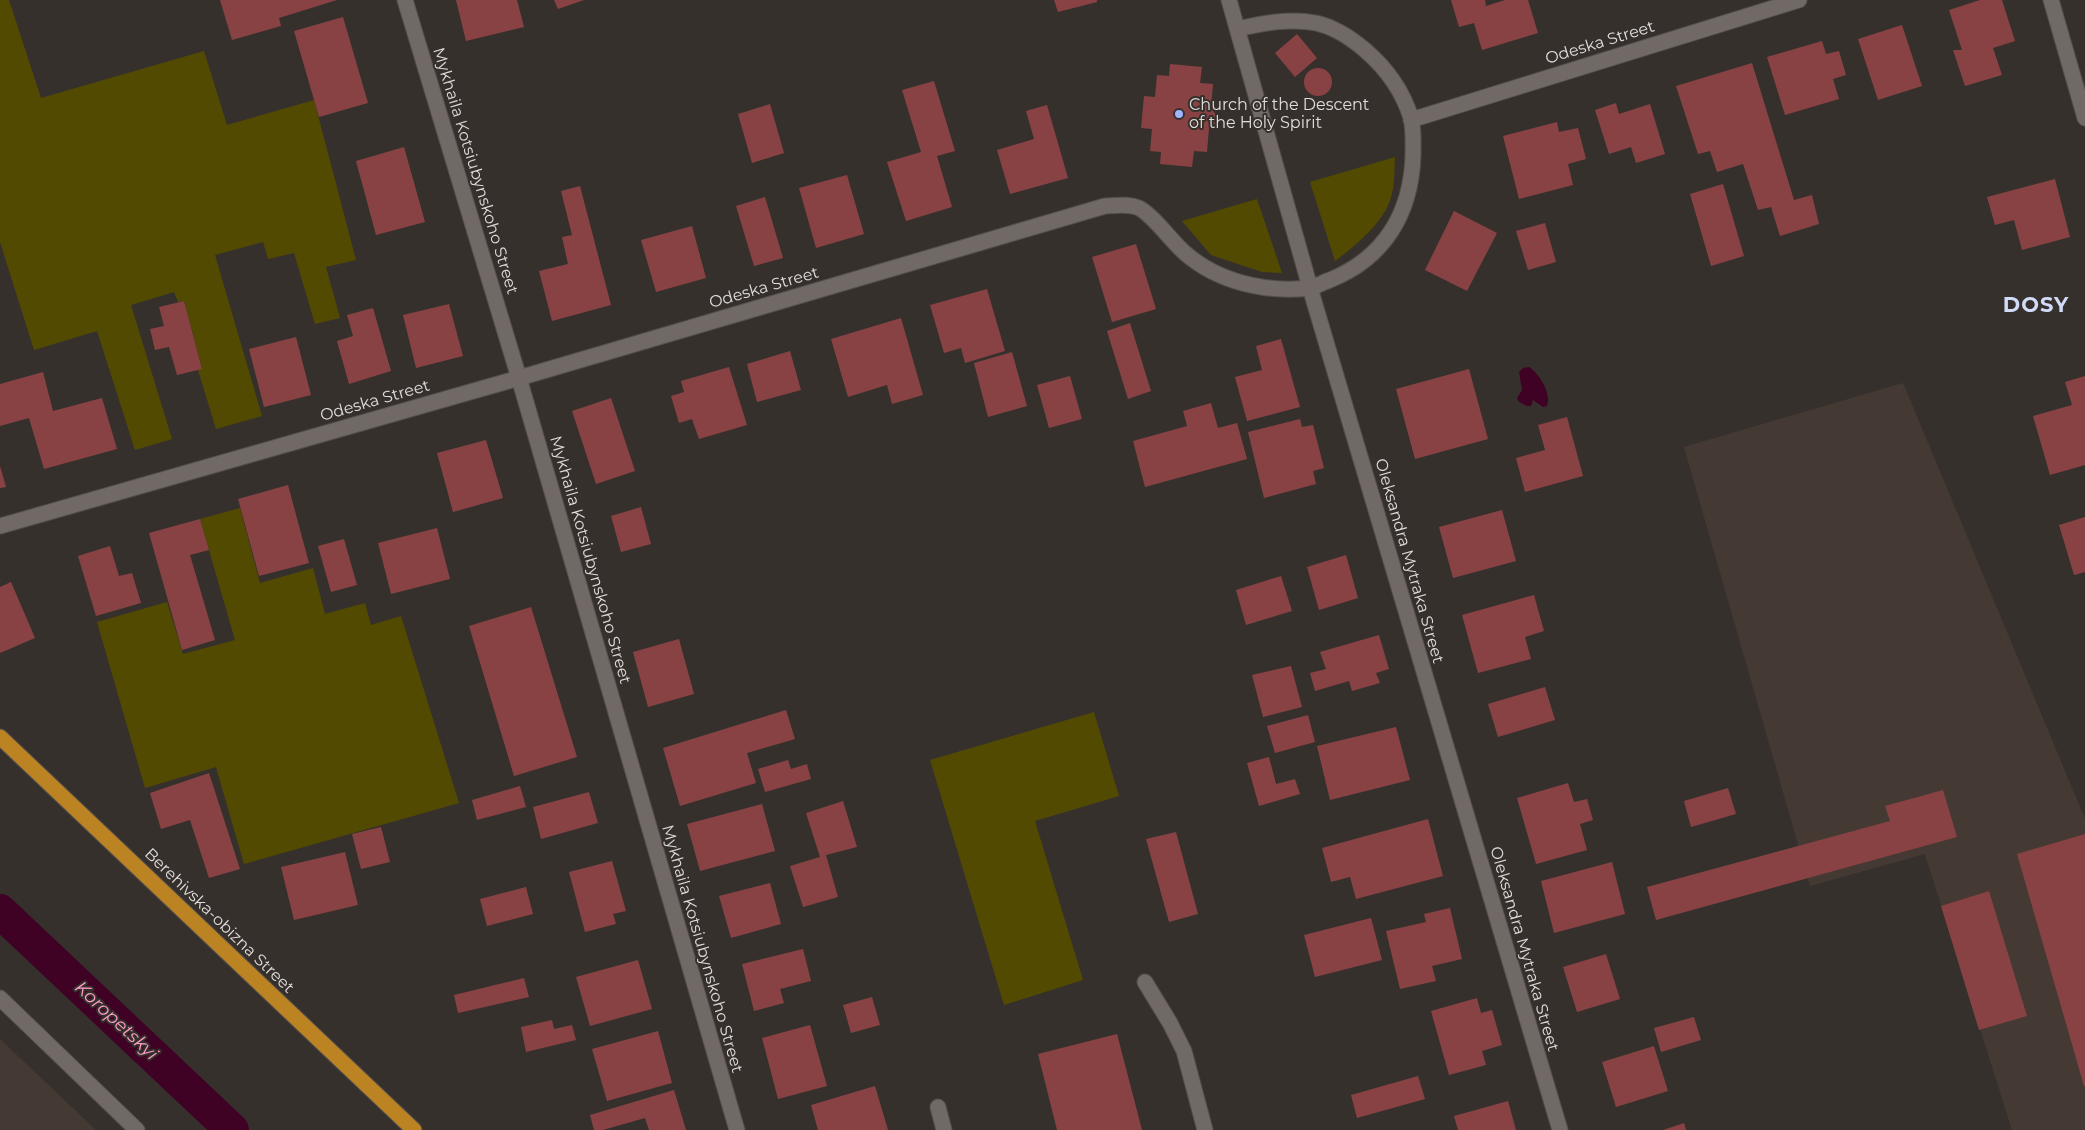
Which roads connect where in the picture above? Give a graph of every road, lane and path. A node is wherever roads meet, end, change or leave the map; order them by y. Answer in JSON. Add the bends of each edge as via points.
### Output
{"nodes":[{"id":1,"x":405,"y":0,"type":"edge"},
{"id":2,"x":1229,"y":0,"type":"edge"},
{"id":3,"x":1798,"y":0,"type":"edge"},
{"id":4,"x":2051,"y":0,"type":"edge"},
{"id":5,"x":1237,"y":29,"type":"junction"},
{"id":6,"x":2085,"y":118,"type":"edge"},
{"id":7,"x":1411,"y":120,"type":"junction"},
{"id":8,"x":1310,"y":287,"type":"junction"},
{"id":9,"x":519,"y":378,"type":"junction"},
{"id":10,"x":0,"y":526,"type":"edge"},
{"id":11,"x":0,"y":737,"type":"edge"},
{"id":12,"x":1145,"y":982,"type":"dead end"},
{"id":13,"x":0,"y":998,"type":"edge"},
{"id":14,"x":938,"y":1106,"type":"dead end"},
{"id":15,"x":137,"y":1130,"type":"edge"},
{"id":16,"x":414,"y":1130,"type":"edge"},
{"id":17,"x":737,"y":1130,"type":"edge"},
{"id":18,"x":944,"y":1130,"type":"edge"},
{"id":19,"x":1206,"y":1130,"type":"edge"},
{"id":20,"x":1560,"y":1130,"type":"edge"}],
"edges":[{"from":1,"to":9,"type":"street","name":"Mykhaila Kotsiubynskoho Street"},
{"from":2,"to":5,"type":"street","name":"Oleksandra Mytraka Street"},
{"from":3,"to":7,"type":"street","name":"Odeska Street"},
{"from":4,"to":6,"type":"street"},
{"from":5,"to":7,"type":"street","name":"Odeska Street","via":[[1281,20],[1317,23],[1350,37],[1379,62],[1396,86]]},
{"from":5,"to":8,"type":"street","name":"Oleksandra Mytraka Street"},
{"from":7,"to":8,"type":"street","name":"Odeska Street","via":[[1412,170],[1399,221],[1382,246],[1350,272]]},
{"from":8,"to":9,"type":"street","name":"Odeska Street","via":[[1277,289],[1242,284],[1208,270],[1186,254],[1138,208],[1105,206]]},
{"from":8,"to":20,"type":"street","name":"Oleksandra Mytraka Street"},
{"from":9,"to":10,"type":"street","name":"Odeska Street"},
{"from":9,"to":17,"type":"street","name":"Mykhaila Kotsiubynskoho Street"},
{"from":11,"to":16,"type":"highway","name":"Berehivska-obizna Street"},
{"from":12,"to":19,"type":"street","via":[[1184,1051]]},
{"from":13,"to":15,"type":"street"},
{"from":14,"to":18,"type":"street"}]}
